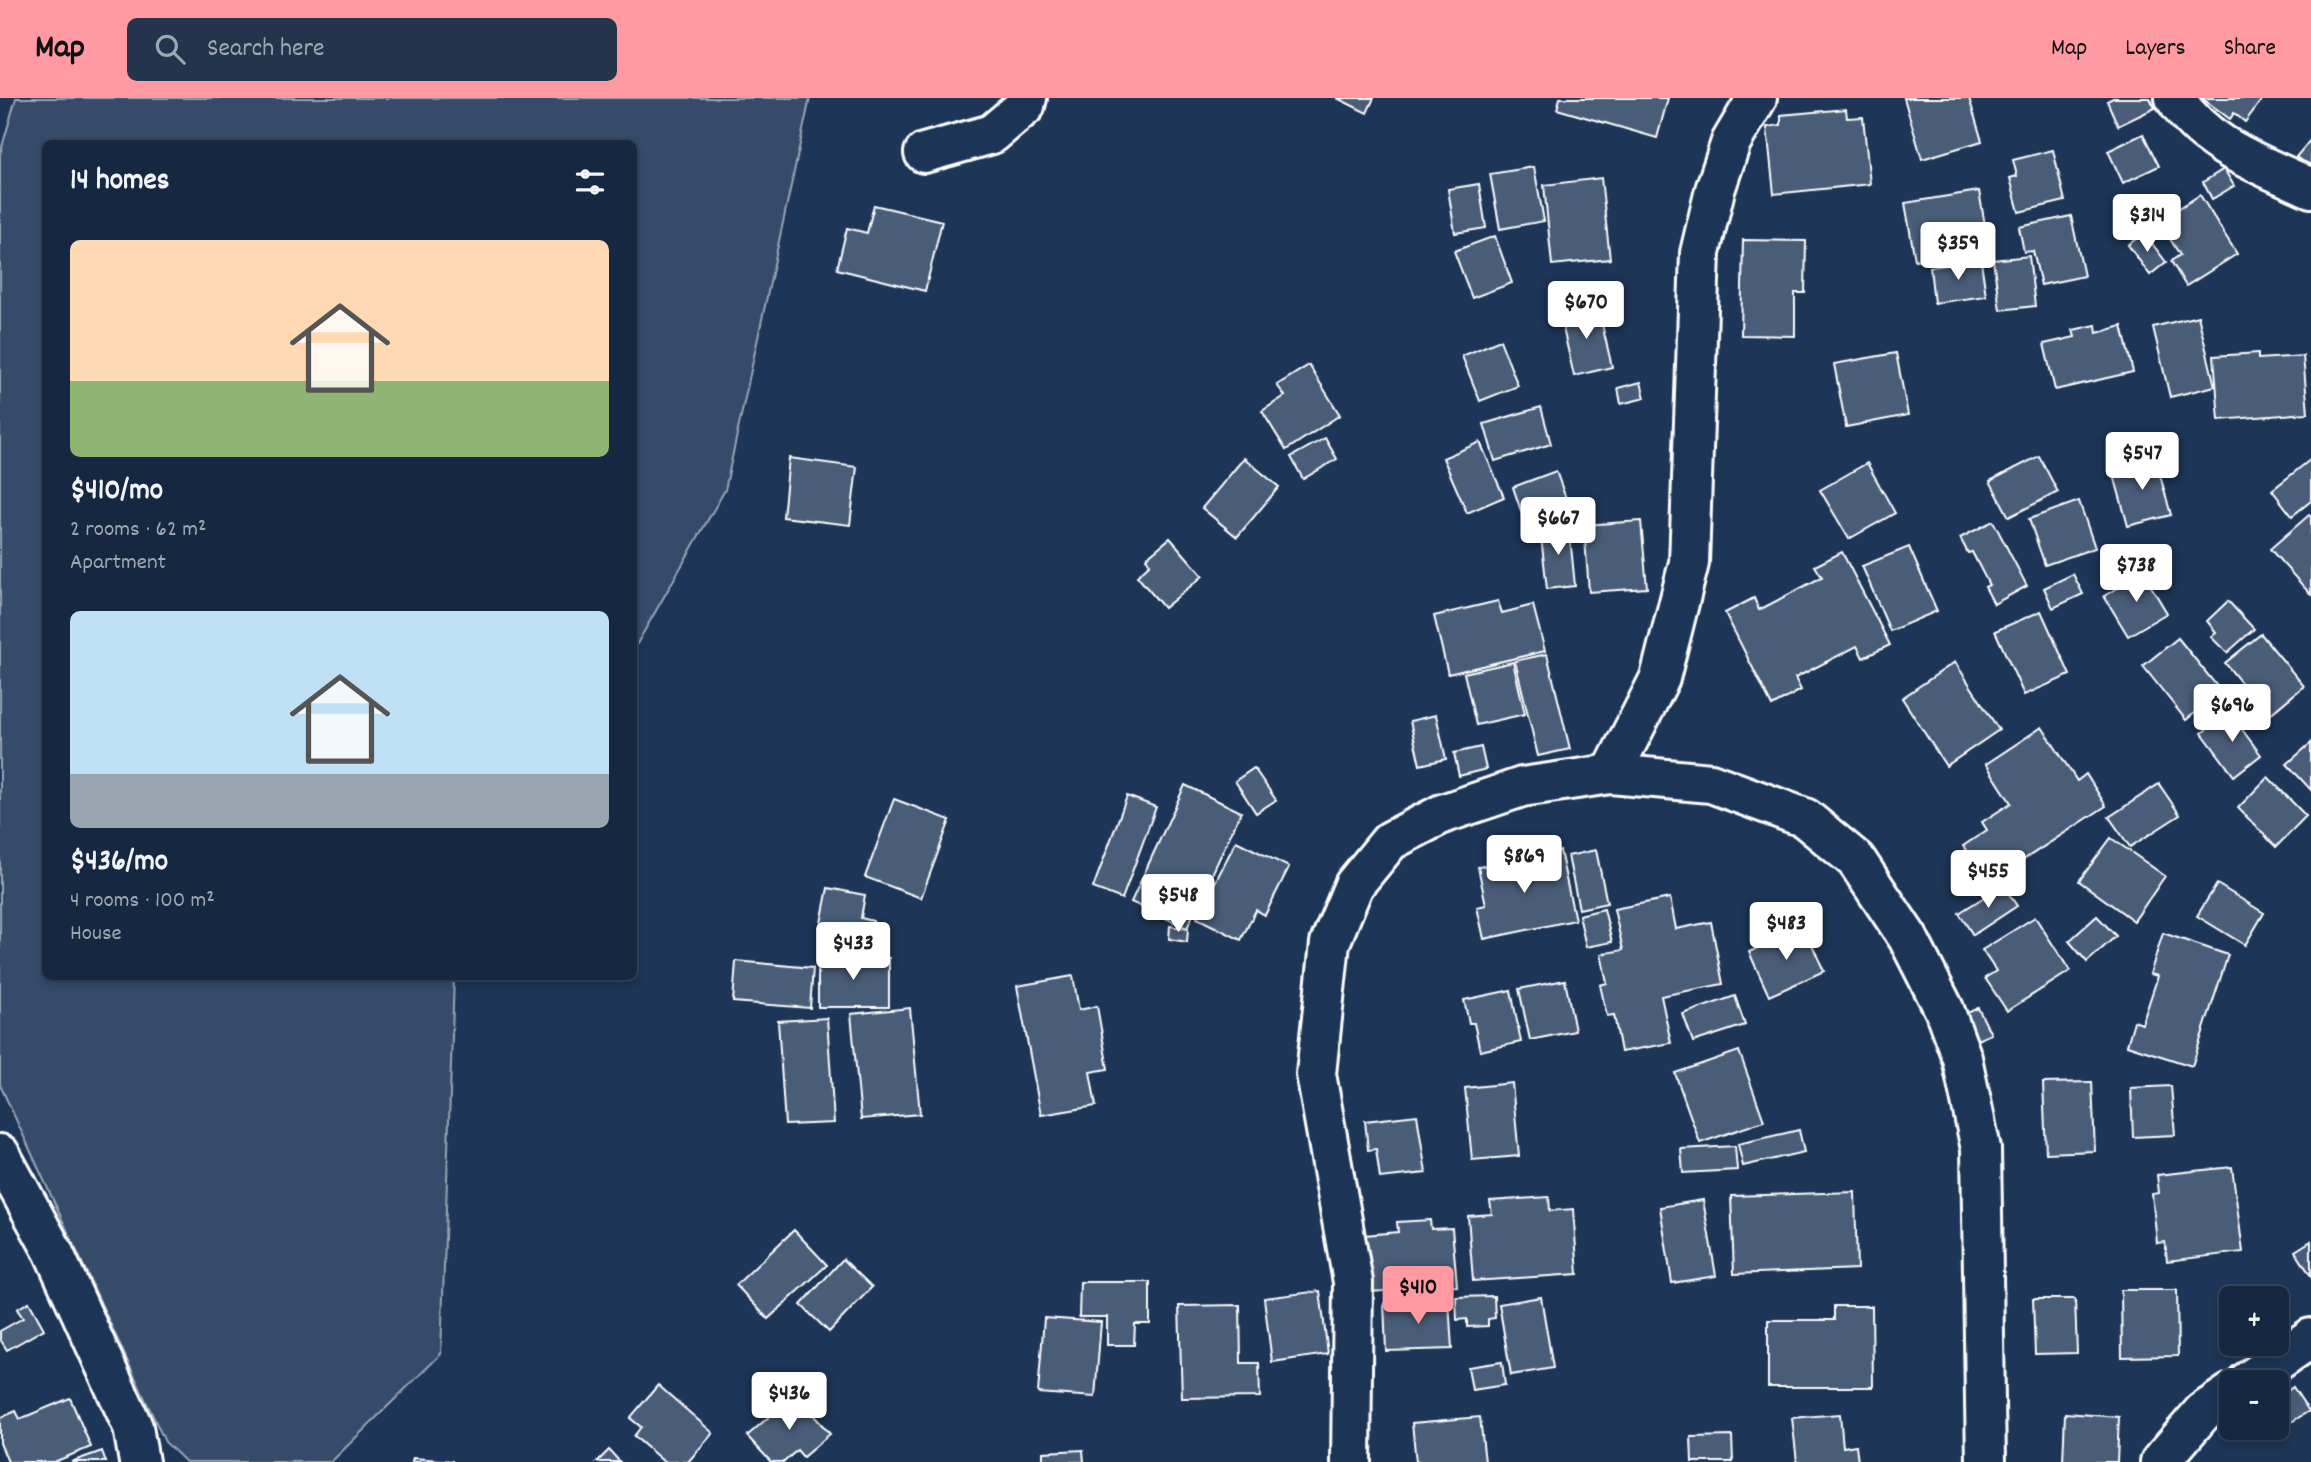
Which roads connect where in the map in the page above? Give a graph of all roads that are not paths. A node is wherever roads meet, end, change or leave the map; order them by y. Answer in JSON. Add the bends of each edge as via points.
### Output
{"nodes":[{"id":1,"x":1027,"y":98,"type":"edge"},
{"id":2,"x":1757,"y":98,"type":"edge"},
{"id":3,"x":2175,"y":98,"type":"edge"},
{"id":4,"x":923,"y":153,"type":"dead end"},
{"id":5,"x":2311,"y":188,"type":"edge"},
{"id":6,"x":1611,"y":774,"type":"junction"},
{"id":7,"x":0,"y":1154,"type":"edge"},
{"id":8,"x":2311,"y":1338,"type":"edge"},
{"id":9,"x":2265,"y":1370,"type":"edge"},
{"id":10,"x":2219,"y":1401,"type":"edge"},
{"id":11,"x":139,"y":1462,"type":"edge"},
{"id":12,"x":1351,"y":1462,"type":"edge"},
{"id":13,"x":1986,"y":1462,"type":"edge"},
{"id":14,"x":2160,"y":1462,"type":"edge"}],
"edges":[{"from":1,"to":4,"type":"street","via":[[1025,106],[992,134]]},
{"from":2,"to":6,"type":"street","via":[[1731,142],[1700,253],[1689,563],[1660,678]]},
{"from":3,"to":5,"type":"street","via":[[2186,116],[2219,144]]},
{"from":6,"to":12,"type":"street","via":[[1522,787],[1442,814],[1390,841],[1354,885],[1330,943],[1316,1074],[1353,1282]]},
{"from":6,"to":13,"type":"street","via":[[1711,783],[1805,818],[1856,860],[1908,938],[1944,1009],[1962,1058],[1981,1149]]},
{"from":7,"to":11,"type":"street","via":[[53,1251],[133,1427]]},
{"from":8,"to":9,"type":"street"},
{"from":10,"to":14,"type":"street","via":[[2203,1412]]}]}
